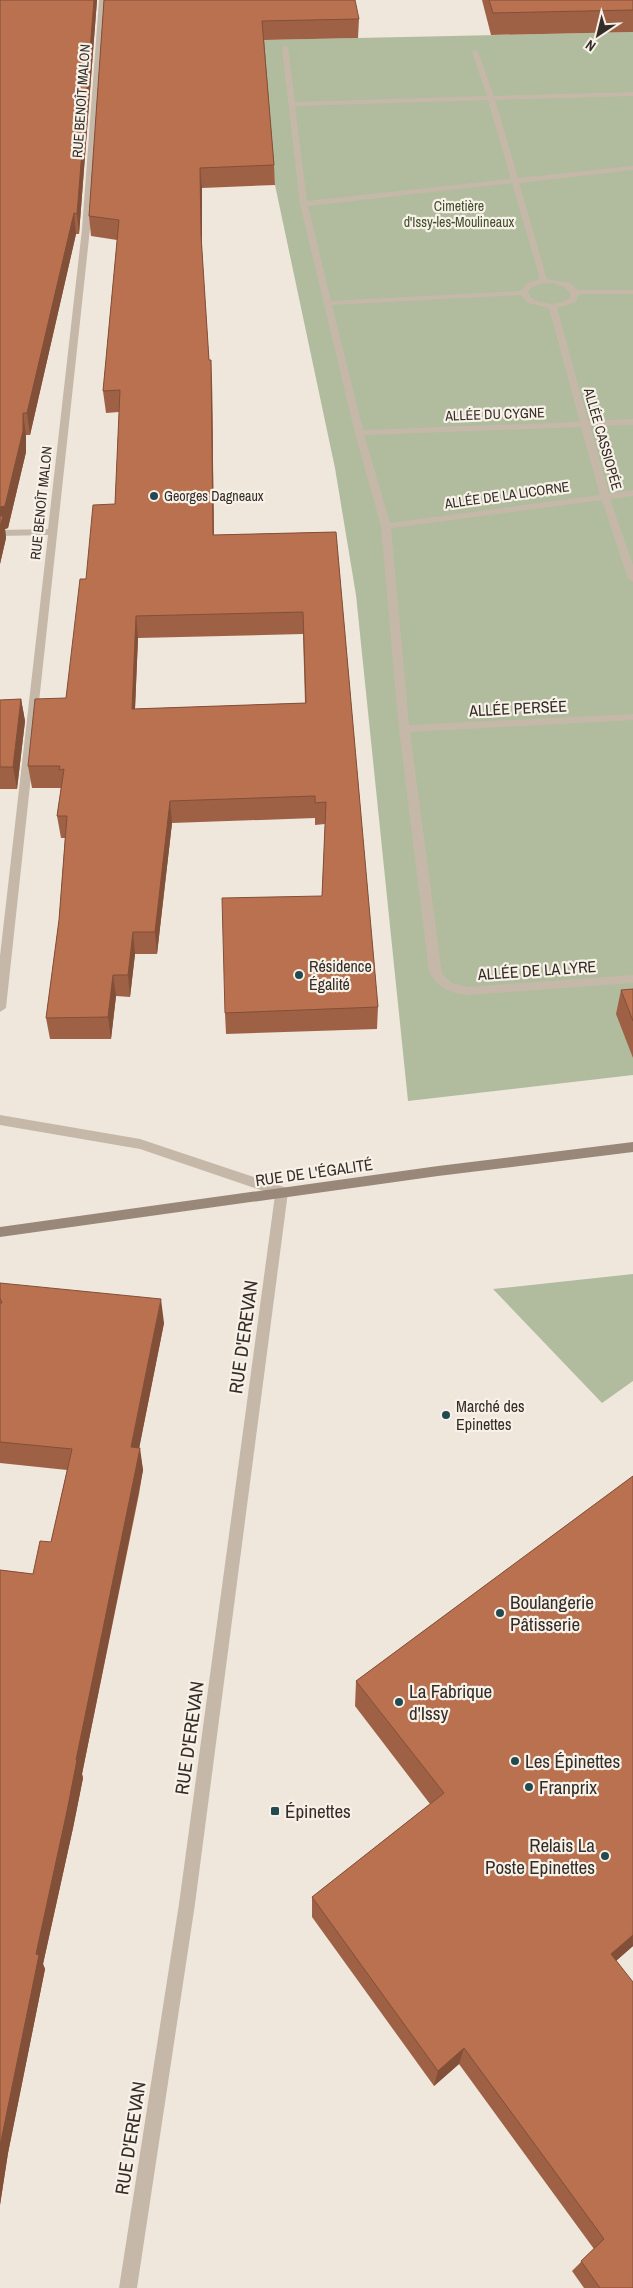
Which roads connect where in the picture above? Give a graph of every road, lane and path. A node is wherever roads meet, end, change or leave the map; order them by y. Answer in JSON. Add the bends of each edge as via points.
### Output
{"nodes":[{"id":1,"x":102,"y":0,"type":"edge"},
{"id":2,"x":285,"y":48,"type":"dead end"},
{"id":3,"x":474,"y":52,"type":"dead end"},
{"id":4,"x":633,"y":94,"type":"edge"},
{"id":5,"x":491,"y":98,"type":"junction"},
{"id":6,"x":292,"y":104,"type":"junction"},
{"id":7,"x":633,"y":168,"type":"edge"},
{"id":8,"x":514,"y":182,"type":"junction"},
{"id":9,"x":304,"y":204,"type":"junction"},
{"id":10,"x":544,"y":281,"type":"junction"},
{"id":11,"x":575,"y":292,"type":"junction"},
{"id":12,"x":633,"y":292,"type":"edge"},
{"id":13,"x":524,"y":294,"type":"junction"},
{"id":14,"x":329,"y":304,"type":"junction"},
{"id":15,"x":552,"y":306,"type":"junction"},
{"id":16,"x":633,"y":422,"type":"edge"},
{"id":17,"x":584,"y":424,"type":"junction"},
{"id":18,"x":359,"y":433,"type":"junction"},
{"id":19,"x":633,"y":493,"type":"edge"},
{"id":20,"x":605,"y":496,"type":"junction"},
{"id":21,"x":386,"y":526,"type":"junction"},
{"id":22,"x":52,"y":532,"type":"junction"},
{"id":23,"x":0,"y":533,"type":"edge"},
{"id":24,"x":633,"y":579,"type":"edge"},
{"id":25,"x":633,"y":717,"type":"edge"},
{"id":26,"x":404,"y":729,"type":"junction"},
{"id":27,"x":633,"y":979,"type":"edge"},
{"id":28,"x":0,"y":1008,"type":"edge"},
{"id":29,"x":0,"y":1120,"type":"edge"},
{"id":30,"x":633,"y":1147,"type":"edge"},
{"id":31,"x":282,"y":1192,"type":"junction"},
{"id":32,"x":0,"y":1232,"type":"edge"},
{"id":33,"x":128,"y":2288,"type":"edge"}],
"edges":[{"from":1,"to":22,"type":"street","name":"RUE BENOÎT MALON","via":[[86,229]]},
{"from":2,"to":6,"type":"street"},
{"from":3,"to":5,"type":"street"},
{"from":4,"to":5,"type":"street"},
{"from":5,"to":6,"type":"street"},
{"from":5,"to":8,"type":"street"},
{"from":6,"to":9,"type":"street"},
{"from":7,"to":8,"type":"street"},
{"from":8,"to":9,"type":"street"},
{"from":8,"to":10,"type":"street"},
{"from":9,"to":14,"type":"street"},
{"from":10,"to":11,"type":"street","via":[[560,282]]},
{"from":10,"to":13,"type":"street","via":[[527,286]]},
{"from":11,"to":12,"type":"street"},
{"from":11,"to":15,"type":"street","via":[[568,304]]},
{"from":13,"to":14,"type":"street"},
{"from":13,"to":15,"type":"street","via":[[530,301]]},
{"from":14,"to":18,"type":"street"},
{"from":15,"to":17,"type":"street","name":"ALLÉE CASSIOPÉE"},
{"from":16,"to":17,"type":"street","name":"ALLÉE DU CYGNE"},
{"from":17,"to":18,"type":"street","name":"ALLÉE DU CYGNE"},
{"from":17,"to":20,"type":"street","name":"ALLÉE CASSIOPÉE"},
{"from":18,"to":21,"type":"street"},
{"from":19,"to":20,"type":"street","name":"ALLÉE DE LA LICORNE"},
{"from":20,"to":21,"type":"street","name":"ALLÉE DE LA LICORNE"},
{"from":20,"to":24,"type":"street","name":"ALLÉE CASSIOPÉE"},
{"from":21,"to":26,"type":"street"},
{"from":22,"to":23,"type":"street"},
{"from":22,"to":28,"type":"street","name":"RUE BENOÎT MALON"},
{"from":25,"to":26,"type":"street","name":"ALLÉE PERSÉE"},
{"from":26,"to":27,"type":"street","name":"ALLÉE DE LA LYRE","via":[[435,971],[444,985],[468,991]]},
{"from":29,"to":31,"type":"street","via":[[140,1144]]},
{"from":30,"to":31,"type":"main road","name":"RUE DE L'ÉGALITÉ"},
{"from":31,"to":32,"type":"main road","name":"RUE DE L'ÉGALITÉ"},
{"from":31,"to":33,"type":"street","name":"RUE D'EREVAN","via":[[187,1904]]}]}
